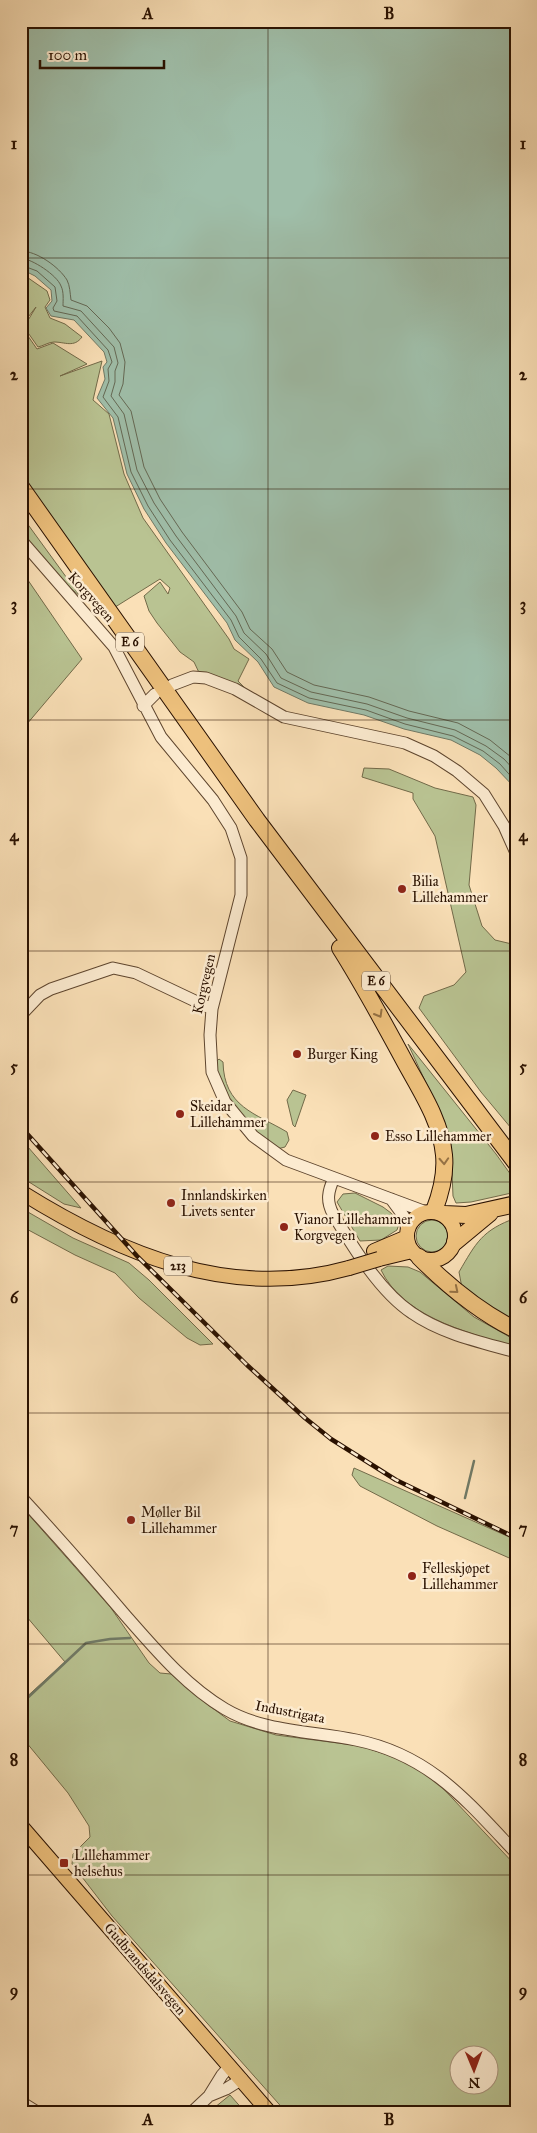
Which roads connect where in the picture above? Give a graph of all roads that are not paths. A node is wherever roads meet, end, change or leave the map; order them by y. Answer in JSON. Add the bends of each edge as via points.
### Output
{"nodes":[{"id":1,"x":21,"y":487,"type":"edge"},
{"id":2,"x":21,"y":540,"type":"edge"},
{"id":3,"x":172,"y":685,"type":"dead end"},
{"id":4,"x":155,"y":694,"type":"dead end"},
{"id":5,"x":144,"y":706,"type":"junction"},
{"id":6,"x":240,"y":797,"type":"junction"},
{"id":7,"x":516,"y":853,"type":"edge"},
{"id":8,"x":212,"y":1009,"type":"junction"},
{"id":9,"x":21,"y":1015,"type":"edge"},
{"id":10,"x":516,"y":1163,"type":"edge"},
{"id":11,"x":334,"y":1178,"type":"junction"},
{"id":12,"x":21,"y":1183,"type":"edge"},
{"id":13,"x":21,"y":1192,"type":"edge"},
{"id":14,"x":391,"y":1199,"type":"junction"},
{"id":15,"x":515,"y":1204,"type":"edge"},
{"id":16,"x":493,"y":1210,"type":"junction"},
{"id":17,"x":435,"y":1213,"type":"junction"},
{"id":18,"x":407,"y":1235,"type":"junction"},
{"id":19,"x":455,"y":1242,"type":"junction"},
{"id":20,"x":416,"y":1254,"type":"junction"},
{"id":21,"x":376,"y":1255,"type":"junction"},
{"id":22,"x":347,"y":1264,"type":"junction"},
{"id":23,"x":516,"y":1330,"type":"edge"},
{"id":24,"x":516,"y":1352,"type":"edge"},
{"id":25,"x":21,"y":1497,"type":"edge"},
{"id":26,"x":21,"y":1826,"type":"edge"},
{"id":27,"x":516,"y":1853,"type":"edge"},
{"id":28,"x":230,"y":2066,"type":"junction"},
{"id":29,"x":242,"y":2080,"type":"junction"},
{"id":30,"x":209,"y":2096,"type":"junction"},
{"id":31,"x":21,"y":2102,"type":"edge"},
{"id":32,"x":38,"y":2112,"type":"edge"},
{"id":33,"x":192,"y":2112,"type":"edge"},
{"id":34,"x":269,"y":2112,"type":"edge"}],
"edges":[{"from":1,"to":6,"type":"highway","number":"E 6"},
{"from":2,"to":5,"type":"street","name":"Korgvegen","via":[[114,648]]},
{"from":3,"to":7,"type":"street","via":[[193,677],[206,678],[235,689],[284,717],[405,744],[434,756],[484,794]]},
{"from":4,"to":5,"type":"street"},
{"from":5,"to":8,"type":"street","name":"Korgvegen","via":[[161,737],[213,800],[231,828],[241,858],[241,895]]},
{"from":6,"to":10,"type":"highway","number":"E 6"},
{"from":6,"to":17,"type":"highway","one_way":true,"via":[[254,828],[340,947],[425,1099],[437,1125],[444,1156],[442,1187]]},
{"from":8,"to":9,"type":"street","via":[[136,973],[113,968],[51,989],[40,995]]},
{"from":8,"to":11,"type":"street","name":"Korgvegen","via":[[212,1072],[232,1113],[266,1148],[286,1160]]},
{"from":11,"to":14,"type":"street","name":"Korgvegen"},
{"from":11,"to":24,"type":"street","via":[[328,1194],[333,1214],[378,1279],[401,1305],[437,1327]]},
{"from":12,"to":22,"type":"main road","number":"213","via":[[112,1234],[149,1249],[208,1266],[276,1273]]},
{"from":13,"to":22,"type":"main road","number":"213","via":[[109,1240],[206,1273],[270,1280],[301,1278]]},
{"from":14,"to":17,"type":"street","name":"Korgvegen"},
{"from":14,"to":18,"type":"street","via":[[405,1218]]},
{"from":15,"to":16,"type":"highway"},
{"from":16,"to":17,"type":"highway","via":[[466,1215]]},
{"from":16,"to":19,"type":"highway"},
{"from":17,"to":18,"type":"main road","number":"213","via":[[413,1219]]},
{"from":17,"to":19,"type":"main road","via":[[453,1224]]},
{"from":18,"to":20,"type":"main road"},
{"from":18,"to":21,"type":"main road","number":"213"},
{"from":19,"to":20,"type":"main road","number":"213","via":[[443,1257],[429,1260]]},
{"from":20,"to":21,"type":"main road","number":"213"},
{"from":20,"to":23,"type":"highway","one_way":true,"via":[[474,1305]]},
{"from":21,"to":22,"type":"main road","number":"213"},
{"from":25,"to":27,"type":"street","name":"Industrigata","via":[[154,1649],[210,1700],[260,1724],[359,1741],[425,1766],[455,1790]]},
{"from":26,"to":28,"type":"main road","name":"Gudbrandsdalsvegen"},
{"from":28,"to":29,"type":"main road","name":"Gudbrandsdalsvegen"},
{"from":28,"to":30,"type":"street"},
{"from":29,"to":30,"type":"street"},
{"from":29,"to":34,"type":"main road","name":"Gudbrandsdalsvegen"},
{"from":30,"to":33,"type":"street"},
{"from":31,"to":32,"type":"street"}]}
